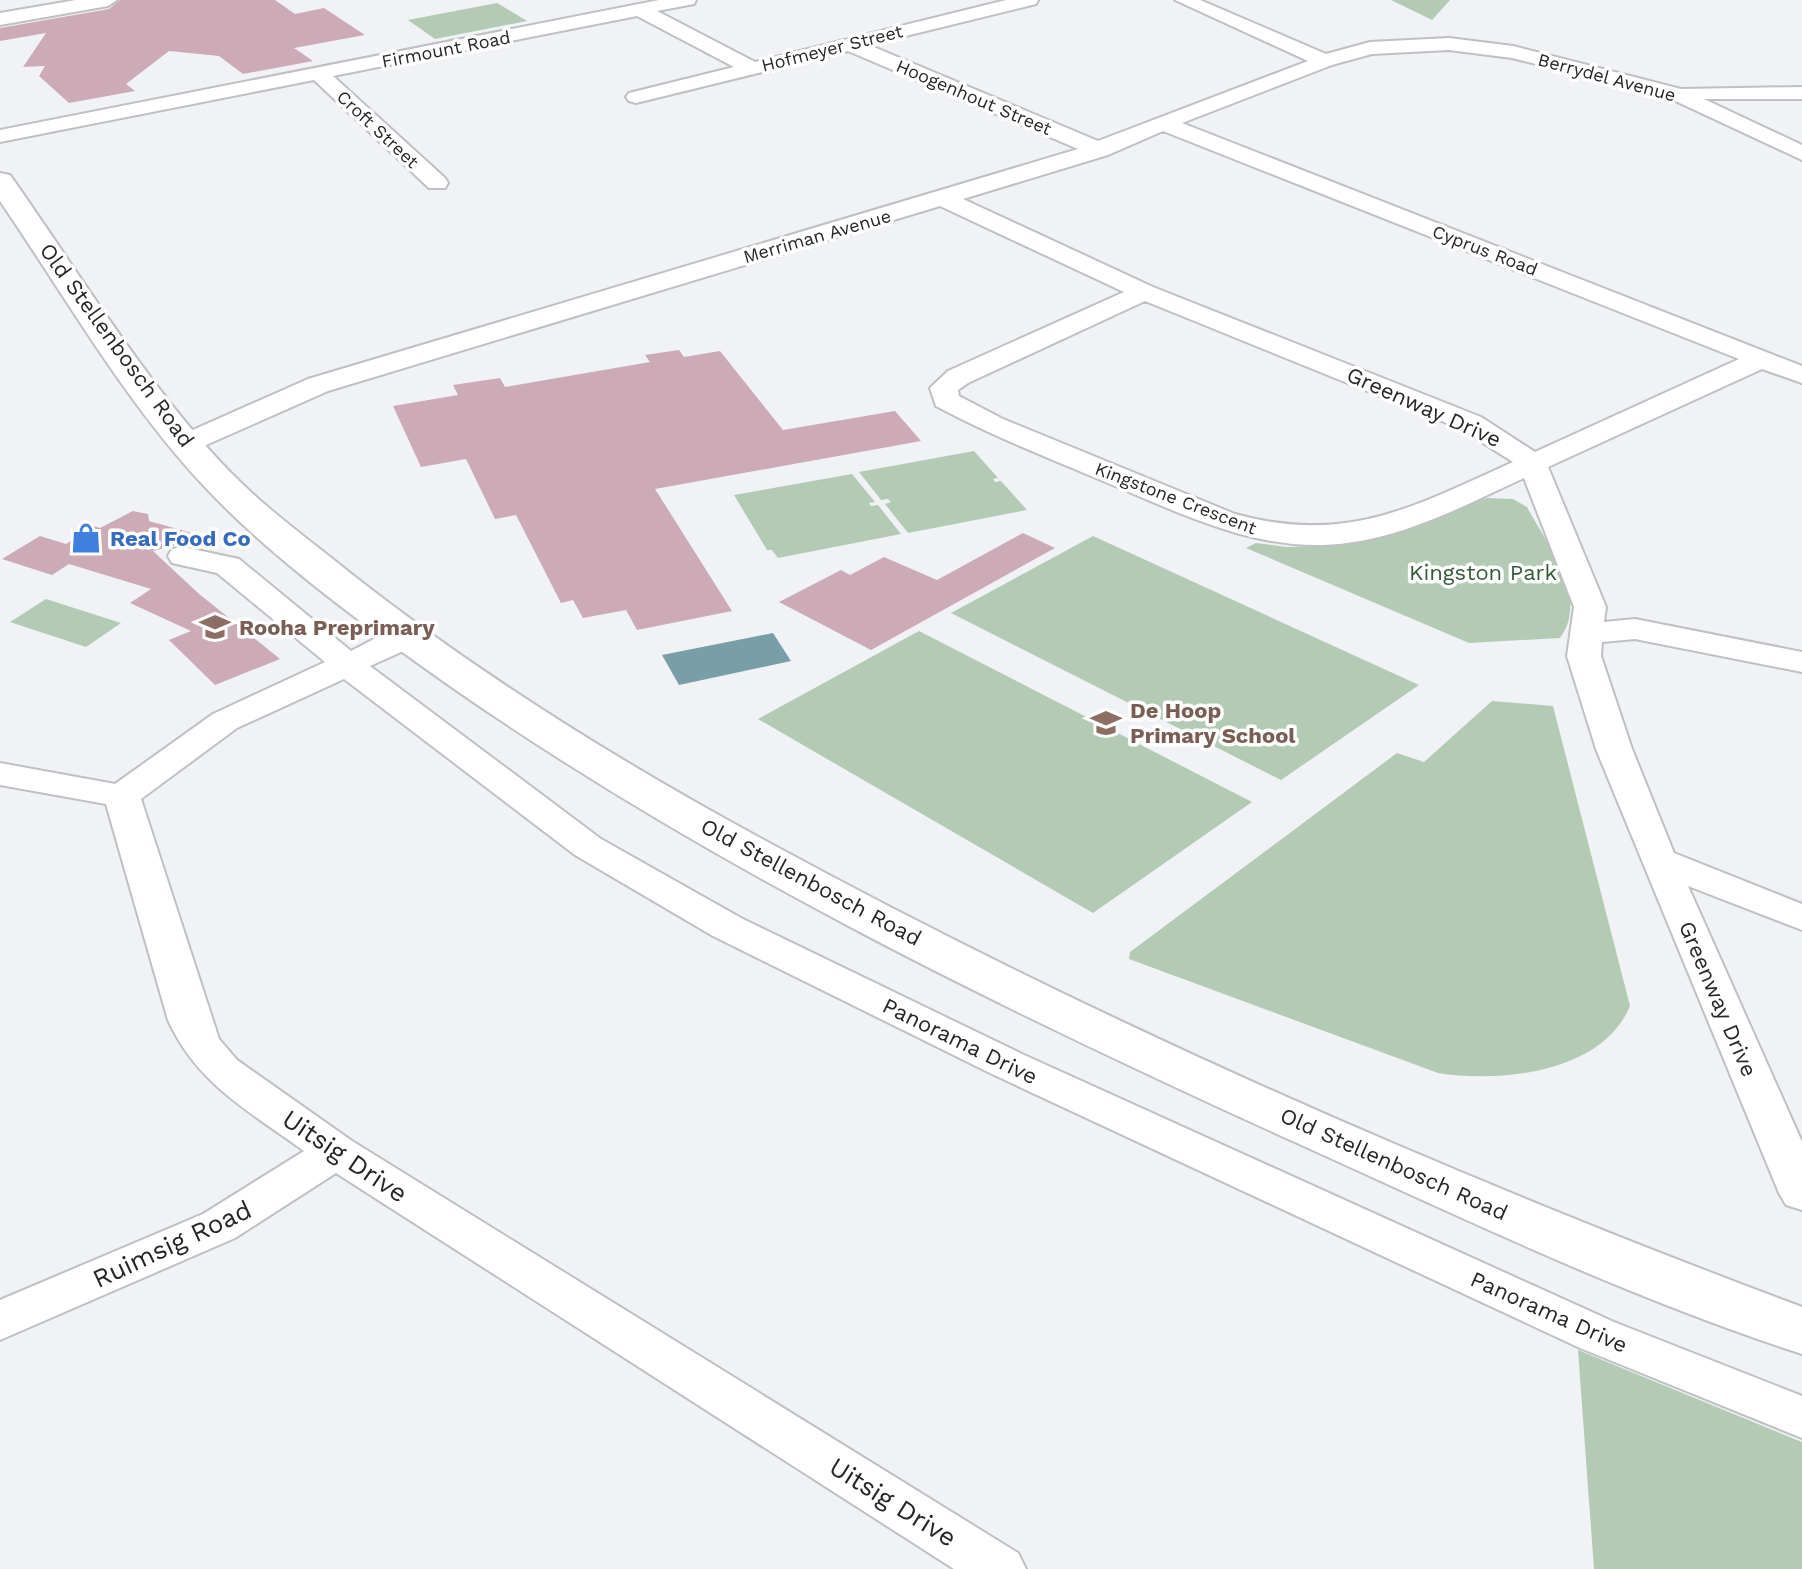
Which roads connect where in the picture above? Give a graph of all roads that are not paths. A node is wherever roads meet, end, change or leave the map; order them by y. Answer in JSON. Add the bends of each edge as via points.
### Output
{"nodes":[{"id":1,"x":108,"y":0,"type":"edge"},
{"id":2,"x":687,"y":0,"type":"edge"},
{"id":3,"x":1029,"y":0,"type":"edge"},
{"id":4,"x":1184,"y":0,"type":"edge"},
{"id":5,"x":640,"y":10,"type":"junction"},
{"id":6,"x":0,"y":19,"type":"edge"},
{"id":7,"x":849,"y":44,"type":"junction"},
{"id":8,"x":1449,"y":44,"type":"joint"},
{"id":9,"x":1325,"y":61,"type":"junction"},
{"id":10,"x":752,"y":68,"type":"junction"},
{"id":11,"x":319,"y":74,"type":"junction"},
{"id":12,"x":188,"y":81,"type":"dead end"},
{"id":13,"x":1802,"y":93,"type":"edge"},
{"id":14,"x":1676,"y":94,"type":"junction"},
{"id":15,"x":205,"y":96,"type":"junction"},
{"id":16,"x":636,"y":97,"type":"dead end"},
{"id":17,"x":1167,"y":125,"type":"junction"},
{"id":18,"x":0,"y":136,"type":"edge"},
{"id":19,"x":1100,"y":150,"type":"junction"},
{"id":20,"x":1802,"y":153,"type":"edge"},
{"id":21,"x":0,"y":181,"type":"edge"},
{"id":22,"x":437,"y":183,"type":"dead end"},
{"id":23,"x":944,"y":199,"type":"junction"},
{"id":24,"x":1144,"y":292,"type":"junction"},
{"id":25,"x":1762,"y":359,"type":"junction"},
{"id":26,"x":1802,"y":375,"type":"edge"},
{"id":27,"x":187,"y":443,"type":"junction"},
{"id":28,"x":1531,"y":463,"type":"junction"},
{"id":29,"x":183,"y":556,"type":"dead end"},
{"id":30,"x":1586,"y":634,"type":"junction"},
{"id":31,"x":407,"y":637,"type":"junction"},
{"id":32,"x":1802,"y":662,"type":"edge"},
{"id":33,"x":346,"y":664,"type":"junction"},
{"id":34,"x":0,"y":774,"type":"edge"},
{"id":35,"x":122,"y":796,"type":"junction"},
{"id":36,"x":1658,"y":860,"type":"junction"},
{"id":37,"x":1802,"y":918,"type":"edge"},
{"id":38,"x":336,"y":1152,"type":"junction"},
{"id":39,"x":1802,"y":1193,"type":"edge"},
{"id":40,"x":0,"y":1321,"type":"edge"},
{"id":41,"x":1802,"y":1331,"type":"edge"},
{"id":42,"x":1802,"y":1418,"type":"edge"},
{"id":43,"x":999,"y":1569,"type":"edge"}],
"edges":[{"from":1,"to":6,"type":"street"},
{"from":2,"to":5,"type":"street","name":"Firmount Road"},
{"from":3,"to":7,"type":"street","name":"Hofmeyer Street"},
{"from":4,"to":9,"type":"street"},
{"from":5,"to":10,"type":"street"},
{"from":5,"to":11,"type":"street","name":"Firmount Road"},
{"from":7,"to":10,"type":"street","name":"Hofmeyer Street"},
{"from":7,"to":19,"type":"street","name":"Hoogenhout Street"},
{"from":8,"to":9,"type":"street","name":"Merriman Avenue","via":[[1386,45]]},
{"from":8,"to":14,"type":"street","name":"Berrydel Avenue","via":[[1513,52]]},
{"from":9,"to":17,"type":"street","name":"Merriman Avenue"},
{"from":10,"to":16,"type":"street","name":"Hofmeyer Street"},
{"from":11,"to":15,"type":"street","name":"Firmount Road"},
{"from":11,"to":22,"type":"street","name":"Croft Street"},
{"from":12,"to":15,"type":"street"},
{"from":13,"to":14,"type":"street"},
{"from":14,"to":20,"type":"street","name":"Berrydel Avenue"},
{"from":15,"to":18,"type":"street","name":"Firmount Road"},
{"from":17,"to":19,"type":"street","name":"Merriman Avenue"},
{"from":17,"to":25,"type":"street","name":"Cyprus Road"},
{"from":19,"to":23,"type":"street","name":"Merriman Avenue"},
{"from":21,"to":27,"type":"street","name":"Old Stellenbosch Road"},
{"from":23,"to":24,"type":"street","name":"Greenway Drive"},
{"from":23,"to":27,"type":"street","name":"Merriman Avenue","via":[[342,378]]},
{"from":24,"to":28,"type":"street","name":"Greenway Drive","via":[[1471,423]]},
{"from":24,"to":28,"type":"street","name":"Kingstone Crescent","via":[[958,377],[944,388],[946,400],[993,425],[1224,520],[1294,537],[1349,534],[1417,516]]},
{"from":25,"to":26,"type":"street","name":"Cyprus Road"},
{"from":25,"to":28,"type":"street","name":"Kingstone Crescent"},
{"from":27,"to":31,"type":"street","name":"Old Stellenbosch Road","via":[[264,523]]},
{"from":28,"to":30,"type":"street","name":"Greenway Drive","via":[[1590,607]]},
{"from":29,"to":33,"type":"street","name":"Panorama Drive","via":[[228,566]]},
{"from":30,"to":32,"type":"street","via":[[1635,629]]},
{"from":30,"to":36,"type":"street","name":"Greenway Drive","via":[[1589,676]]},
{"from":31,"to":33,"type":"street"},
{"from":31,"to":41,"type":"street","name":"Old Stellenbosch Road","via":[[645,793],[867,916],[1194,1075],[1576,1245]]},
{"from":33,"to":35,"type":"street","via":[[225,721]]},
{"from":33,"to":42,"type":"street","name":"Panorama Drive","via":[[549,820],[727,927],[1007,1064],[1583,1328]]},
{"from":34,"to":35,"type":"street"},
{"from":35,"to":38,"type":"street","name":"Uitsig Drive","via":[[148,894],[201,1046],[222,1070]]},
{"from":36,"to":37,"type":"street"},
{"from":36,"to":39,"type":"street","name":"Greenway Drive"},
{"from":38,"to":40,"type":"street","name":"Ruimsig Road","via":[[219,1226]]},
{"from":38,"to":43,"type":"street","name":"Uitsig Drive"}]}
